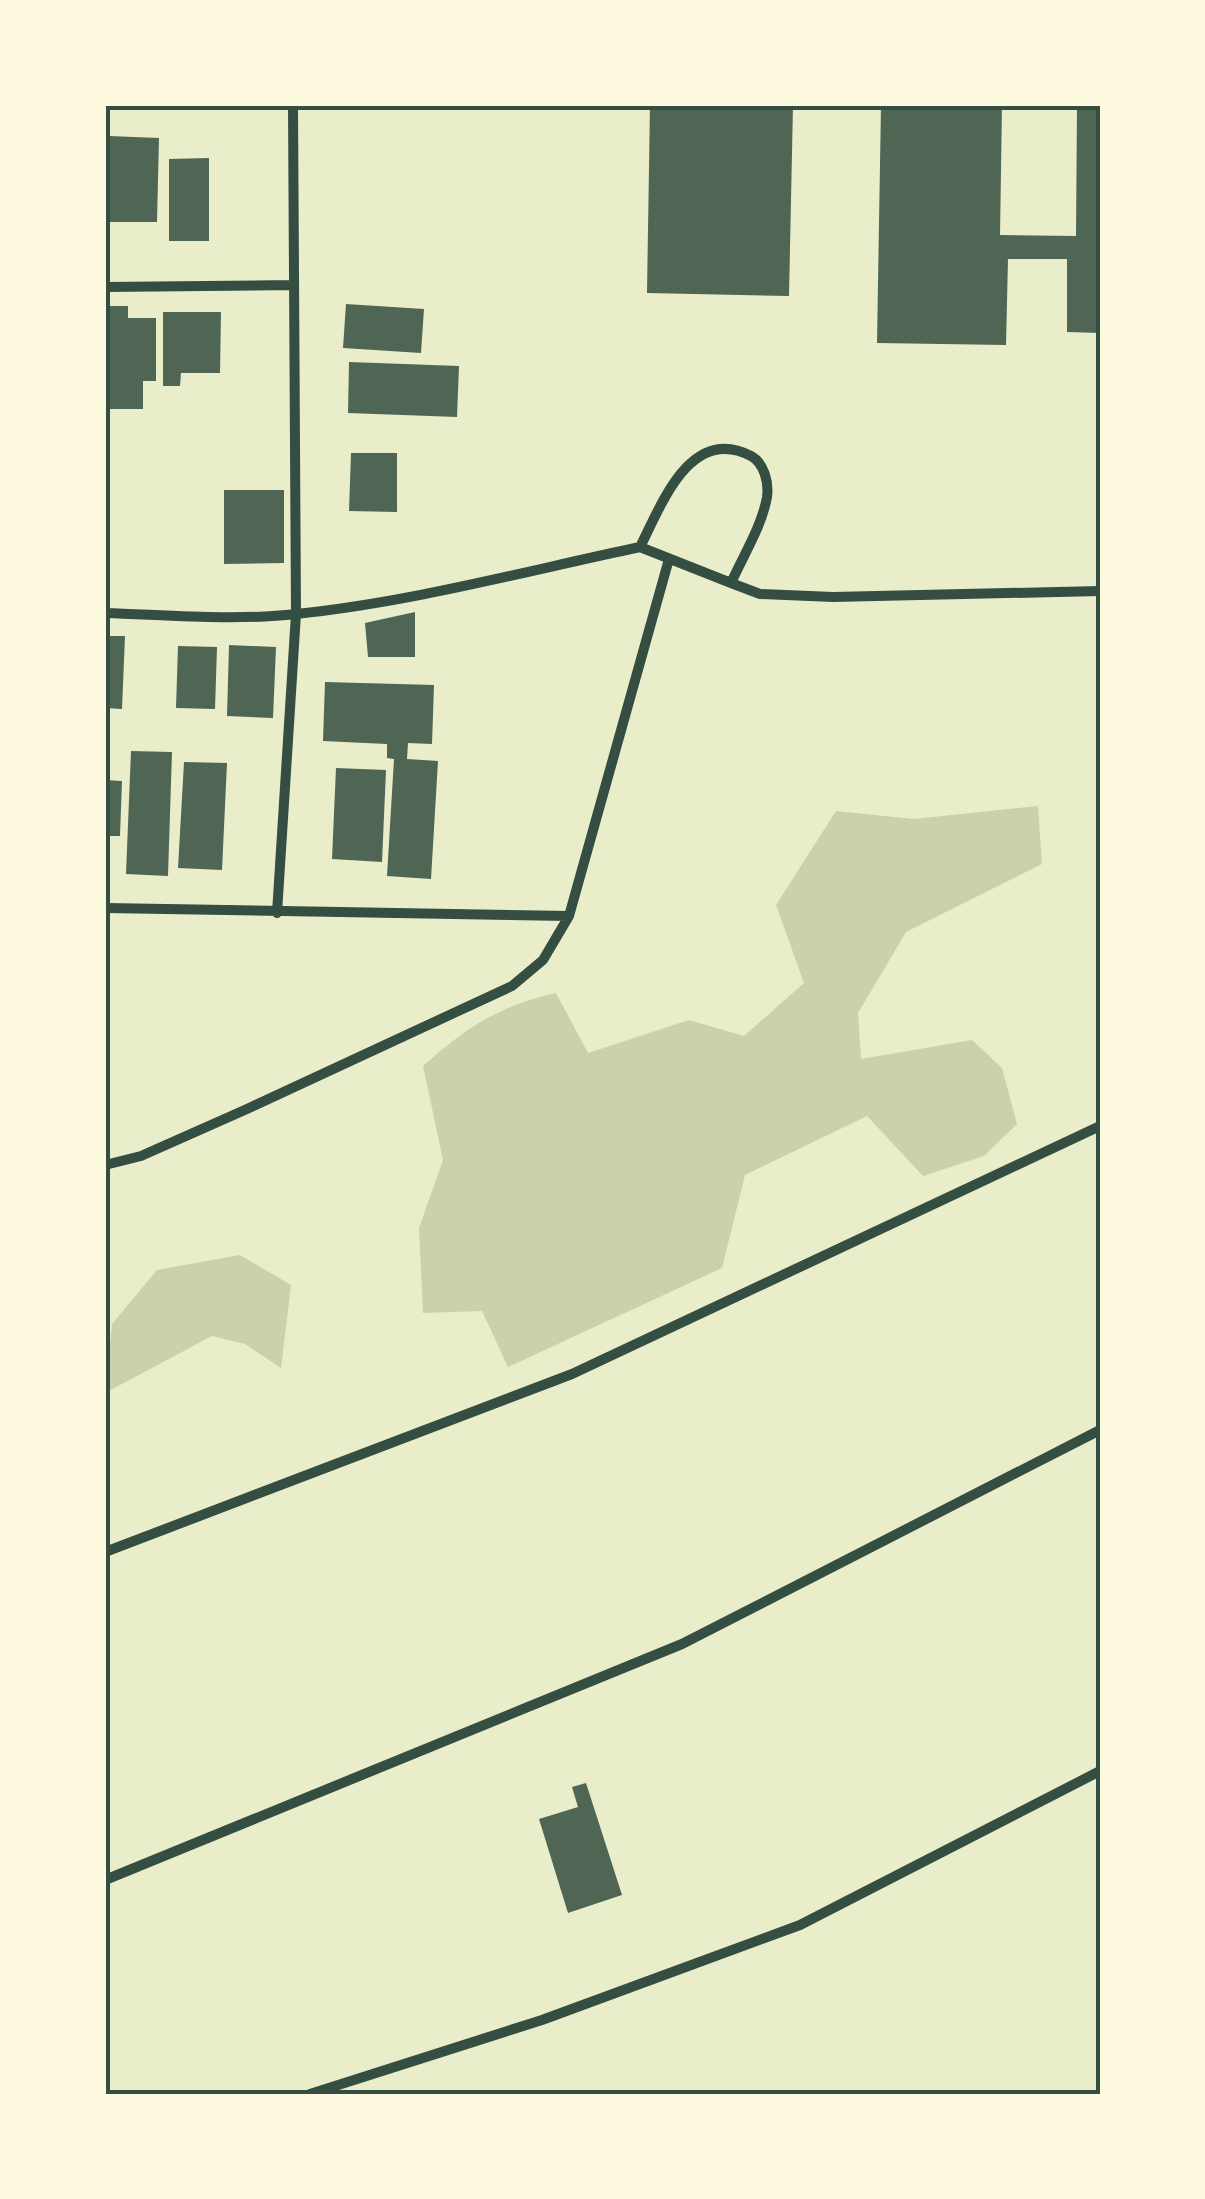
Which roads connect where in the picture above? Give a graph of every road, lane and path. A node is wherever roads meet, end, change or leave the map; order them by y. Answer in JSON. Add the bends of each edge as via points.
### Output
{"nodes":[{"id":1,"x":293,"y":105,"type":"edge"},
{"id":2,"x":292,"y":285,"type":"junction"},
{"id":3,"x":105,"y":287,"type":"edge"},
{"id":4,"x":640,"y":547,"type":"junction"},
{"id":5,"x":670,"y":559,"type":"junction"},
{"id":6,"x":731,"y":584,"type":"junction"},
{"id":7,"x":1100,"y":591,"type":"edge"},
{"id":8,"x":105,"y":613,"type":"edge"},
{"id":9,"x":296,"y":614,"type":"junction"},
{"id":10,"x":105,"y":908,"type":"edge"},
{"id":11,"x":277,"y":914,"type":"junction"},
{"id":12,"x":569,"y":916,"type":"junction"},
{"id":13,"x":1100,"y":1126,"type":"edge"},
{"id":14,"x":105,"y":1164,"type":"edge"},
{"id":15,"x":1100,"y":1430,"type":"edge"},
{"id":16,"x":105,"y":1552,"type":"edge"},
{"id":17,"x":1100,"y":1771,"type":"edge"},
{"id":18,"x":105,"y":1880,"type":"edge"},
{"id":19,"x":310,"y":2094,"type":"edge"}],
"edges":[{"from":1,"to":2,"type":"street"},
{"from":2,"to":3,"type":"street"},
{"from":2,"to":9,"type":"street"},
{"from":4,"to":5,"type":"street"},
{"from":4,"to":6,"type":"street","via":[[689,462],[714,450],[741,451],[758,460],[767,498]]},
{"from":4,"to":9,"type":"street"},
{"from":5,"to":6,"type":"street"},
{"from":5,"to":12,"type":"street"},
{"from":6,"to":7,"type":"street","via":[[760,594],[834,598]]},
{"from":8,"to":9,"type":"street"},
{"from":9,"to":11,"type":"street"},
{"from":10,"to":11,"type":"street"},
{"from":11,"to":12,"type":"street"},
{"from":12,"to":14,"type":"street","via":[[543,960],[512,986],[141,1156]]},
{"from":13,"to":16,"type":"street","via":[[572,1374]]},
{"from":15,"to":18,"type":"street","via":[[682,1644]]},
{"from":17,"to":19,"type":"street","via":[[800,1925],[542,2020]]}]}
